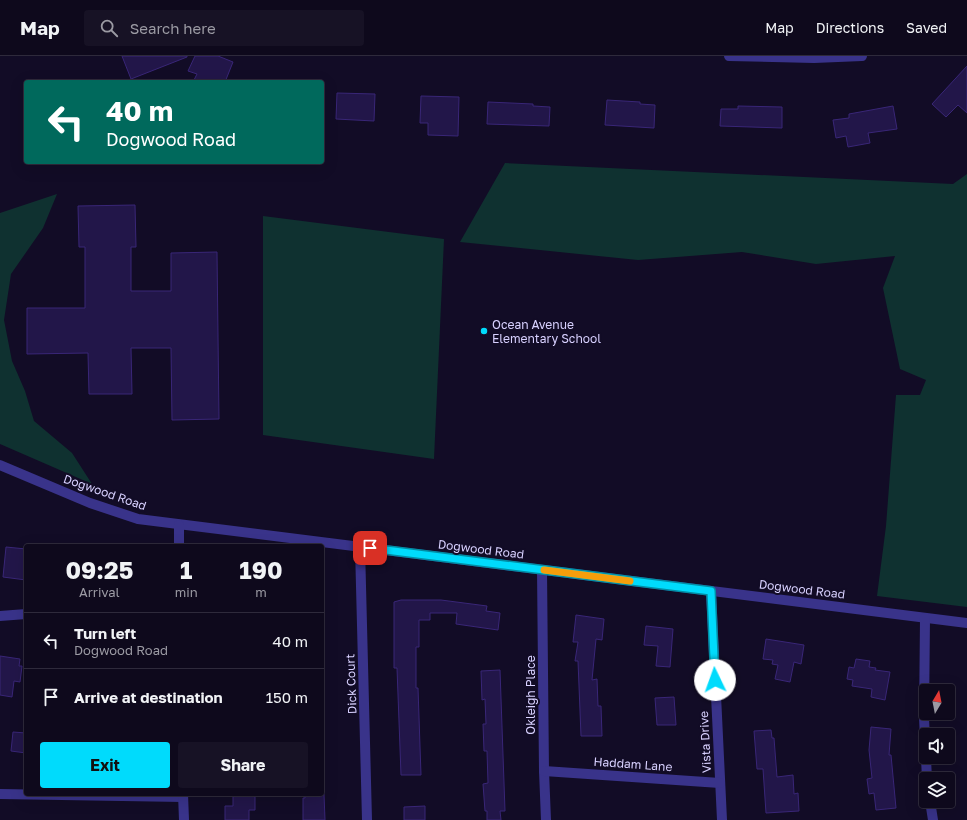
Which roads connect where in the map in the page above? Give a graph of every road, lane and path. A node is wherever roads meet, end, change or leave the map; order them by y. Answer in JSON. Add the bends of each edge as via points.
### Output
{"nodes":[{"id":1,"x":729,"y":56,"type":"edge"},
{"id":2,"x":862,"y":56,"type":"edge"},
{"id":3,"x":0,"y":465,"type":"edge"},
{"id":4,"x":178,"y":525,"type":"junction"},
{"id":5,"x":179,"y":544,"type":"edge"},
{"id":6,"x":360,"y":547,"type":"junction"},
{"id":7,"x":542,"y":570,"type":"junction"},
{"id":8,"x":711,"y":591,"type":"junction"},
{"id":9,"x":24,"y":614,"type":"edge"},
{"id":10,"x":0,"y":616,"type":"edge"},
{"id":11,"x":925,"y":618,"type":"junction"},
{"id":12,"x":967,"y":623,"type":"edge"},
{"id":13,"x":544,"y":771,"type":"junction"},
{"id":14,"x":927,"y":772,"type":"edge"},
{"id":15,"x":720,"y":784,"type":"junction"},
{"id":16,"x":0,"y":794,"type":"edge"},
{"id":17,"x":24,"y":794,"type":"edge"},
{"id":18,"x":183,"y":796,"type":"edge"},
{"id":19,"x":931,"y":808,"type":"edge"},
{"id":20,"x":184,"y":820,"type":"edge"},
{"id":21,"x":368,"y":820,"type":"edge"},
{"id":22,"x":546,"y":820,"type":"edge"},
{"id":23,"x":722,"y":820,"type":"edge"},
{"id":24,"x":934,"y":820,"type":"edge"}],
"edges":[{"from":1,"to":2,"type":"street"},
{"from":3,"to":4,"type":"street","name":"Dogwood Road","via":[[90,503],[138,519]]},
{"from":4,"to":5,"type":"street"},
{"from":4,"to":6,"type":"street","name":"Dogwood Road"},
{"from":6,"to":7,"type":"street","name":"Dogwood Road"},
{"from":6,"to":21,"type":"street","name":"Dick Court"},
{"from":7,"to":8,"type":"street","name":"Dogwood Road"},
{"from":7,"to":13,"type":"street","name":"Okleigh Place"},
{"from":8,"to":11,"type":"street","name":"Dogwood Road"},
{"from":8,"to":15,"type":"street","name":"Vista Drive"},
{"from":9,"to":10,"type":"street"},
{"from":11,"to":12,"type":"street","name":"Dogwood Road"},
{"from":11,"to":14,"type":"street","via":[[924,718]]},
{"from":13,"to":15,"type":"street","name":"Haddam Lane"},
{"from":13,"to":22,"type":"street","name":"Okleigh Place"},
{"from":15,"to":23,"type":"street","name":"Vista Drive"},
{"from":16,"to":17,"type":"street"},
{"from":18,"to":20,"type":"street"},
{"from":19,"to":24,"type":"street"}]}
